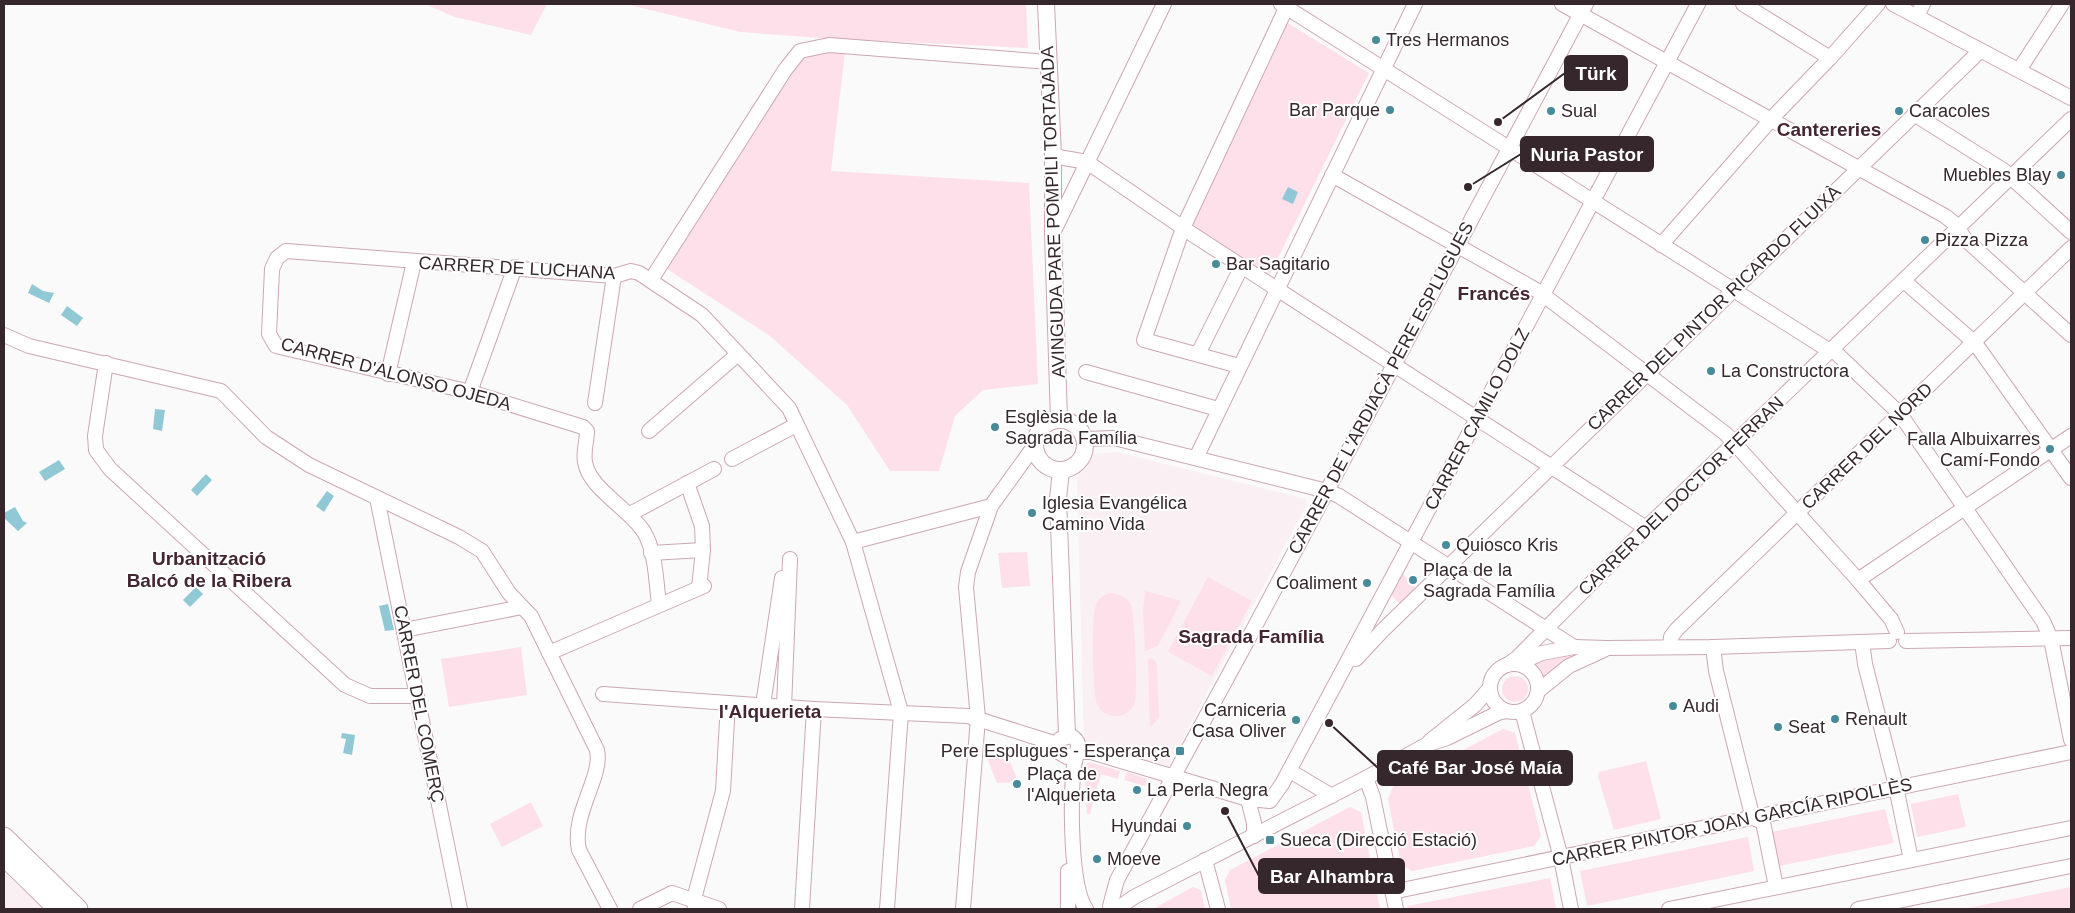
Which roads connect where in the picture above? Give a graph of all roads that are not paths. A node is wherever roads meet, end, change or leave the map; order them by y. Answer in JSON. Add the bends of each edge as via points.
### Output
{"nodes":[{"id":1,"x":1046,"y":4,"type":"edge"},
{"id":2,"x":1164,"y":4,"type":"edge"},
{"id":3,"x":1415,"y":4,"type":"edge"},
{"id":4,"x":1562,"y":4,"type":"edge"},
{"id":5,"x":1698,"y":4,"type":"edge"},
{"id":6,"x":1743,"y":4,"type":"edge"},
{"id":7,"x":1878,"y":4,"type":"edge"},
{"id":8,"x":1893,"y":4,"type":"edge"},
{"id":9,"x":2062,"y":4,"type":"edge"},
{"id":10,"x":1285,"y":5,"type":"edge"},
{"id":11,"x":1583,"y":9,"type":"edge"},
{"id":12,"x":1920,"y":10,"type":"edge"},
{"id":13,"x":1980,"y":51,"type":"junction"},
{"id":14,"x":1830,"y":58,"type":"junction"},
{"id":15,"x":1049,"y":62,"type":"junction"},
{"id":16,"x":1665,"y":62,"type":"junction"},
{"id":17,"x":1384,"y":69,"type":"junction"},
{"id":18,"x":2019,"y":70,"type":"junction"},
{"id":19,"x":2071,"y":98,"type":"edge"},
{"id":20,"x":1914,"y":114,"type":"junction"},
{"id":21,"x":1770,"y":121,"type":"junction"},
{"id":22,"x":2069,"y":126,"type":"edge"},
{"id":23,"x":1509,"y":148,"type":"junction"},
{"id":24,"x":1054,"y":156,"type":"junction"},
{"id":25,"x":1087,"y":162,"type":"junction"},
{"id":26,"x":1858,"y":168,"type":"junction"},
{"id":27,"x":1332,"y":175,"type":"junction"},
{"id":28,"x":2011,"y":176,"type":"junction"},
{"id":29,"x":1593,"y":202,"type":"junction"},
{"id":30,"x":1183,"y":228,"type":"junction"},
{"id":31,"x":1958,"y":228,"type":"junction"},
{"id":32,"x":2071,"y":232,"type":"edge"},
{"id":33,"x":1053,"y":234,"type":"junction"},
{"id":34,"x":1661,"y":245,"type":"junction"},
{"id":35,"x":1455,"y":246,"type":"junction"},
{"id":36,"x":2071,"y":248,"type":"edge"},
{"id":37,"x":286,"y":251,"type":"joint"},
{"id":38,"x":414,"y":262,"type":"junction"},
{"id":39,"x":1242,"y":266,"type":"junction"},
{"id":40,"x":516,"y":267,"type":"junction"},
{"id":41,"x":614,"y":276,"type":"junction"},
{"id":42,"x":652,"y":280,"type":"junction"},
{"id":43,"x":1904,"y":281,"type":"junction"},
{"id":44,"x":1276,"y":288,"type":"junction"},
{"id":45,"x":1734,"y":291,"type":"junction"},
{"id":46,"x":2026,"y":292,"type":"junction"},
{"id":47,"x":1544,"y":295,"type":"junction"},
{"id":48,"x":4,"y":334,"type":"edge"},
{"id":49,"x":2071,"y":335,"type":"edge"},
{"id":50,"x":1975,"y":343,"type":"junction"},
{"id":51,"x":1831,"y":350,"type":"junction"},
{"id":52,"x":738,"y":354,"type":"junction"},
{"id":53,"x":1198,"y":354,"type":"junction"},
{"id":54,"x":106,"y":363,"type":"junction"},
{"id":55,"x":1394,"y":363,"type":"junction"},
{"id":56,"x":1238,"y":366,"type":"junction"},
{"id":57,"x":1086,"y":372,"type":"dead end"},
{"id":58,"x":388,"y":374,"type":"junction"},
{"id":59,"x":1647,"y":374,"type":"junction"},
{"id":60,"x":470,"y":392,"type":"junction"},
{"id":61,"x":595,"y":402,"type":"dead end"},
{"id":62,"x":1218,"y":409,"type":"junction"},
{"id":63,"x":1900,"y":414,"type":"junction"},
{"id":64,"x":1477,"y":418,"type":"junction"},
{"id":65,"x":1059,"y":420,"type":"junction"},
{"id":66,"x":796,"y":425,"type":"junction"},
{"id":67,"x":649,"y":431,"type":"dead end"},
{"id":68,"x":2071,"y":436,"type":"edge"},
{"id":69,"x":1084,"y":439,"type":"junction"},
{"id":70,"x":1735,"y":442,"type":"junction"},
{"id":71,"x":2050,"y":449,"type":"junction"},
{"id":72,"x":1037,"y":452,"type":"junction"},
{"id":73,"x":1196,"y":458,"type":"junction"},
{"id":74,"x":732,"y":459,"type":"dead end"},
{"id":75,"x":1552,"y":466,"type":"junction"},
{"id":76,"x":714,"y":469,"type":"dead end"},
{"id":77,"x":1061,"y":470,"type":"junction"},
{"id":78,"x":2071,"y":478,"type":"edge"},
{"id":79,"x":687,"y":483,"type":"junction"},
{"id":80,"x":1327,"y":490,"type":"junction"},
{"id":81,"x":377,"y":498,"type":"junction"},
{"id":82,"x":991,"y":506,"type":"junction"},
{"id":83,"x":1965,"y":507,"type":"junction"},
{"id":84,"x":1798,"y":512,"type":"junction"},
{"id":85,"x":630,"y":514,"type":"junction"},
{"id":86,"x":1646,"y":528,"type":"junction"},
{"id":87,"x":853,"y":542,"type":"junction"},
{"id":88,"x":1411,"y":542,"type":"junction"},
{"id":89,"x":703,"y":550,"type":"junction"},
{"id":90,"x":652,"y":553,"type":"junction"},
{"id":91,"x":1449,"y":567,"type":"junction"},
{"id":92,"x":1858,"y":580,"type":"junction"},
{"id":93,"x":659,"y":604,"type":"junction"},
{"id":94,"x":522,"y":607,"type":"junction"},
{"id":95,"x":1545,"y":629,"type":"junction"},
{"id":96,"x":404,"y":630,"type":"junction"},
{"id":97,"x":2064,"y":636,"type":"edge"},
{"id":98,"x":1897,"y":638,"type":"junction"},
{"id":99,"x":1862,"y":642,"type":"junction"},
{"id":100,"x":1713,"y":646,"type":"junction"},
{"id":101,"x":1574,"y":647,"type":"junction"},
{"id":102,"x":1670,"y":647,"type":"junction"},
{"id":103,"x":1607,"y":648,"type":"junction"},
{"id":104,"x":550,"y":652,"type":"junction"},
{"id":105,"x":1512,"y":664,"type":"junction"},
{"id":106,"x":1340,"y":676,"type":"junction"},
{"id":107,"x":1490,"y":688,"type":"junction"},
{"id":108,"x":1538,"y":691,"type":"junction"},
{"id":109,"x":602,"y":694,"type":"dead end"},
{"id":110,"x":416,"y":696,"type":"junction"},
{"id":111,"x":728,"y":703,"type":"junction"},
{"id":112,"x":763,"y":706,"type":"junction"},
{"id":113,"x":784,"y":707,"type":"junction"},
{"id":114,"x":814,"y":709,"type":"junction"},
{"id":115,"x":1506,"y":711,"type":"junction"},
{"id":116,"x":1522,"y":711,"type":"junction"},
{"id":117,"x":901,"y":712,"type":"junction"},
{"id":118,"x":978,"y":718,"type":"junction"},
{"id":119,"x":2071,"y":740,"type":"edge"},
{"id":120,"x":1426,"y":745,"type":"junction"},
{"id":121,"x":1068,"y":748,"type":"junction"},
{"id":122,"x":2071,"y":752,"type":"edge"},
{"id":123,"x":1290,"y":771,"type":"junction"},
{"id":124,"x":1174,"y":777,"type":"junction"},
{"id":125,"x":1366,"y":778,"type":"junction"},
{"id":126,"x":1896,"y":787,"type":"junction"},
{"id":127,"x":1332,"y":796,"type":"junction"},
{"id":128,"x":1248,"y":799,"type":"junction"},
{"id":129,"x":1753,"y":818,"type":"junction"},
{"id":130,"x":2071,"y":828,"type":"edge"},
{"id":131,"x":1254,"y":836,"type":"junction"},
{"id":132,"x":4,"y":837,"type":"edge"},
{"id":133,"x":4,"y":856,"type":"edge"},
{"id":134,"x":1562,"y":858,"type":"junction"},
{"id":135,"x":1205,"y":860,"type":"junction"},
{"id":136,"x":1911,"y":860,"type":"junction"},
{"id":137,"x":2071,"y":866,"type":"edge"},
{"id":138,"x":1776,"y":887,"type":"junction"},
{"id":139,"x":1392,"y":892,"type":"junction"},
{"id":140,"x":695,"y":904,"type":"edge"},
{"id":141,"x":1114,"y":906,"type":"edge"},
{"id":142,"x":58,"y":909,"type":"edge"},
{"id":143,"x":78,"y":909,"type":"edge"},
{"id":144,"x":460,"y":909,"type":"edge"},
{"id":145,"x":610,"y":909,"type":"edge"},
{"id":146,"x":640,"y":909,"type":"edge"},
{"id":147,"x":719,"y":909,"type":"edge"},
{"id":148,"x":802,"y":909,"type":"edge"},
{"id":149,"x":887,"y":909,"type":"edge"},
{"id":150,"x":963,"y":909,"type":"edge"},
{"id":151,"x":1068,"y":909,"type":"edge"},
{"id":152,"x":1077,"y":909,"type":"edge"},
{"id":153,"x":1085,"y":909,"type":"edge"},
{"id":154,"x":1218,"y":909,"type":"edge"},
{"id":155,"x":1396,"y":909,"type":"edge"},
{"id":156,"x":1571,"y":909,"type":"edge"},
{"id":157,"x":1669,"y":909,"type":"edge"},
{"id":158,"x":1858,"y":909,"type":"edge"}],
"edges":[{"from":1,"to":15,"type":"street","name":"AVINGUDA PARE POMPILI TORTAJADA"},
{"from":2,"to":25,"type":"street"},
{"from":3,"to":17,"type":"street"},
{"from":4,"to":11,"type":"street"},
{"from":5,"to":16,"type":"street","name":"CARRER CAMILO DOLZ"},
{"from":6,"to":14,"type":"street"},
{"from":7,"to":14,"type":"street"},
{"from":8,"to":12,"type":"street"},
{"from":9,"to":18,"type":"street"},
{"from":10,"to":17,"type":"street"},
{"from":10,"to":30,"type":"street"},
{"from":11,"to":16,"type":"street"},
{"from":11,"to":23,"type":"street","name":"CARRER DE L'ARDIACÀ PERE ESPLUGUES"},
{"from":12,"to":13,"type":"street"},
{"from":13,"to":18,"type":"street"},
{"from":13,"to":20,"type":"street","name":"CARRER DEL PINTOR RICARDO FLUIXÀ"},
{"from":14,"to":21,"type":"street"},
{"from":15,"to":24,"type":"street","name":"AVINGUDA PARE POMPILI TORTAJADA"},
{"from":15,"to":42,"type":"street","via":[[828,45],[800,51]]},
{"from":16,"to":21,"type":"street"},
{"from":16,"to":29,"type":"street","name":"CARRER CAMILO DOLZ"},
{"from":17,"to":23,"type":"street"},
{"from":17,"to":27,"type":"street"},
{"from":18,"to":19,"type":"street"},
{"from":20,"to":26,"type":"street","name":"CARRER DEL PINTOR RICARDO FLUIXÀ"},
{"from":20,"to":28,"type":"street"},
{"from":21,"to":26,"type":"street"},
{"from":21,"to":34,"type":"street"},
{"from":22,"to":28,"type":"street","name":"CARRER DEL DOCTOR FERRAN"},
{"from":23,"to":29,"type":"street"},
{"from":23,"to":35,"type":"street","name":"CARRER DE L'ARDIACÀ PERE ESPLUGUES"},
{"from":24,"to":25,"type":"street"},
{"from":24,"to":33,"type":"street","name":"AVINGUDA PARE POMPILI TORTAJADA"},
{"from":25,"to":30,"type":"street"},
{"from":25,"to":33,"type":"street"},
{"from":26,"to":31,"type":"street","via":[[1945,216]]},
{"from":26,"to":45,"type":"street","name":"CARRER DEL PINTOR RICARDO FLUIXÀ"},
{"from":27,"to":35,"type":"street"},
{"from":27,"to":44,"type":"street"},
{"from":28,"to":31,"type":"street","name":"CARRER DEL DOCTOR FERRAN"},
{"from":28,"to":32,"type":"street"},
{"from":29,"to":34,"type":"street"},
{"from":29,"to":47,"type":"street","name":"CARRER CAMILO DOLZ"},
{"from":30,"to":39,"type":"street"},
{"from":30,"to":53,"type":"street","via":[[1144,340]]},
{"from":31,"to":43,"type":"street","name":"CARRER DEL DOCTOR FERRAN"},
{"from":31,"to":46,"type":"street","via":[[1965,239]]},
{"from":33,"to":65,"type":"street","name":"AVINGUDA PARE POMPILI TORTAJADA"},
{"from":34,"to":45,"type":"street"},
{"from":35,"to":47,"type":"street"},
{"from":35,"to":55,"type":"street","name":"CARRER DE L'ARDIACÀ PERE ESPLUGUES"},
{"from":36,"to":46,"type":"street","name":"CARRER DEL NORD"},
{"from":37,"to":38,"type":"street","name":"CARRER DE LUCHANA"},
{"from":37,"to":58,"type":"street","name":"CARRER D'ALONSO OJEDA","via":[[277,258],[272,269],[269,334],[276,346]]},
{"from":38,"to":40,"type":"street","name":"CARRER DE LUCHANA"},
{"from":38,"to":58,"type":"street"},
{"from":39,"to":44,"type":"street"},
{"from":39,"to":53,"type":"street"},
{"from":40,"to":41,"type":"street","name":"CARRER DE LUCHANA"},
{"from":40,"to":60,"type":"street"},
{"from":41,"to":42,"type":"street","name":"CARRER DE LUCHANA","via":[[631,271]]},
{"from":41,"to":61,"type":"street"},
{"from":42,"to":52,"type":"street","name":"CARRER DE LUCHANA","via":[[702,314]]},
{"from":43,"to":50,"type":"street"},
{"from":43,"to":51,"type":"street","name":"CARRER DEL DOCTOR FERRAN"},
{"from":44,"to":55,"type":"street"},
{"from":44,"to":56,"type":"street"},
{"from":45,"to":51,"type":"street"},
{"from":45,"to":59,"type":"street","name":"CARRER DEL PINTOR RICARDO FLUIXÀ"},
{"from":46,"to":49,"type":"street"},
{"from":46,"to":50,"type":"street","name":"CARRER DEL NORD"},
{"from":47,"to":59,"type":"street"},
{"from":47,"to":64,"type":"street","name":"CARRER CAMILO DOLZ"},
{"from":48,"to":54,"type":"street","via":[[29,346]]},
{"from":50,"to":63,"type":"street","name":"CARRER DEL NORD"},
{"from":50,"to":71,"type":"street"},
{"from":51,"to":63,"type":"street"},
{"from":51,"to":70,"type":"street","name":"CARRER DEL DOCTOR FERRAN"},
{"from":52,"to":66,"type":"street","name":"CARRER DE LUCHANA","via":[[789,408]]},
{"from":52,"to":67,"type":"street"},
{"from":53,"to":56,"type":"street"},
{"from":54,"to":81,"type":"street","via":[[221,391],[266,437],[309,465]]},
{"from":54,"to":110,"type":"street","via":[[94,436],[96,450],[105,463],[344,685],[370,696]]},
{"from":55,"to":64,"type":"street"},
{"from":55,"to":80,"type":"street","name":"CARRER DE L'ARDIACÀ PERE ESPLUGUES"},
{"from":56,"to":62,"type":"street"},
{"from":57,"to":62,"type":"street"},
{"from":58,"to":60,"type":"street","name":"CARRER D'ALONSO OJEDA"},
{"from":59,"to":70,"type":"street"},
{"from":59,"to":75,"type":"street","name":"CARRER DEL PINTOR RICARDO FLUIXÀ"},
{"from":60,"to":85,"type":"street","name":"CARRER D'ALONSO OJEDA","via":[[583,427],[587,431],[586,465],[596,483]]},
{"from":62,"to":73,"type":"street"},
{"from":63,"to":83,"type":"street"},
{"from":63,"to":84,"type":"street","name":"CARRER DEL NORD"},
{"from":64,"to":75,"type":"street"},
{"from":64,"to":88,"type":"street","name":"CARRER CAMILO DOLZ"},
{"from":65,"to":69,"type":"street","via":[[1075,426]]},
{"from":65,"to":72,"type":"street","via":[[1039,431]]},
{"from":66,"to":74,"type":"street"},
{"from":66,"to":87,"type":"street","name":"CARRER DE LUCHANA"},
{"from":68,"to":71,"type":"street"},
{"from":69,"to":73,"type":"street","via":[[1114,438]]},
{"from":69,"to":77,"type":"street","via":[[1080,460],[1074,466]]},
{"from":70,"to":84,"type":"street"},
{"from":70,"to":86,"type":"street","name":"CARRER DEL DOCTOR FERRAN"},
{"from":71,"to":78,"type":"street"},
{"from":71,"to":83,"type":"street"},
{"from":72,"to":77,"type":"street","via":[[1048,467]]},
{"from":72,"to":82,"type":"street","via":[[1020,466]]},
{"from":73,"to":80,"type":"street"},
{"from":75,"to":86,"type":"street"},
{"from":75,"to":91,"type":"street","name":"CARRER DEL PINTOR RICARDO FLUIXÀ"},
{"from":76,"to":79,"type":"street"},
{"from":77,"to":121,"type":"street","via":[[1058,498]]},
{"from":79,"to":85,"type":"street"},
{"from":79,"to":89,"type":"street","via":[[702,526]]},
{"from":80,"to":88,"type":"street"},
{"from":80,"to":124,"type":"street","name":"CARRER DE L'ARDIACÀ PERE ESPLUGUES"},
{"from":81,"to":94,"type":"street","via":[[474,545]]},
{"from":81,"to":96,"type":"street","name":"CARRER DEL COMERÇ"},
{"from":82,"to":87,"type":"street"},
{"from":82,"to":118,"type":"street","via":[[968,572],[966,587]]},
{"from":83,"to":92,"type":"street"},
{"from":83,"to":97,"type":"street","via":[[2043,621]]},
{"from":84,"to":92,"type":"street"},
{"from":84,"to":102,"type":"street","name":"CARRER DEL NORD","via":[[1672,634]]},
{"from":85,"to":90,"type":"street","via":[[645,533]]},
{"from":86,"to":95,"type":"street","name":"CARRER DEL DOCTOR FERRAN"},
{"from":87,"to":117,"type":"street","name":"CARRER DE LUCHANA"},
{"from":88,"to":91,"type":"street"},
{"from":88,"to":106,"type":"street"},
{"from":89,"to":90,"type":"street"},
{"from":89,"to":93,"type":"street","via":[[701,587]]},
{"from":90,"to":93,"type":"street"},
{"from":91,"to":95,"type":"street"},
{"from":91,"to":106,"type":"street"},
{"from":92,"to":98,"type":"street","via":[[1891,619]]},
{"from":93,"to":104,"type":"street"},
{"from":94,"to":96,"type":"street"},
{"from":94,"to":104,"type":"street","via":[[531,616]]},
{"from":95,"to":101,"type":"street"},
{"from":95,"to":105,"type":"street","name":"CARRER DEL DOCTOR FERRAN"},
{"from":96,"to":110,"type":"street","name":"CARRER DEL COMERÇ"},
{"from":97,"to":98,"type":"street"},
{"from":97,"to":119,"type":"street"},
{"from":98,"to":99,"type":"street"},
{"from":99,"to":100,"type":"street"},
{"from":99,"to":126,"type":"street"},
{"from":100,"to":102,"type":"street"},
{"from":100,"to":129,"type":"street","via":[[1716,671]]},
{"from":101,"to":103,"type":"street"},
{"from":101,"to":105,"type":"street","via":[[1549,651]]},
{"from":102,"to":103,"type":"street"},
{"from":103,"to":108,"type":"street","via":[[1569,666]]},
{"from":104,"to":145,"type":"street","via":[[599,757],[581,812],[577,842]]},
{"from":105,"to":107,"type":"street","via":[[1495,673]]},
{"from":105,"to":108,"type":"street","via":[[1531,670],[1538,683]]},
{"from":106,"to":123,"type":"street"},
{"from":107,"to":115,"type":"street","via":[[1495,702]]},
{"from":107,"to":120,"type":"street","via":[[1475,705]]},
{"from":108,"to":116,"type":"street","via":[[1533,704]]},
{"from":109,"to":111,"type":"street"},
{"from":110,"to":144,"type":"street","name":"CARRER DEL COMERÇ"},
{"from":111,"to":112,"type":"street"},
{"from":111,"to":140,"type":"street","via":[[724,791]]},
{"from":112,"to":113,"type":"street"},
{"from":112,"to":113,"type":"street","via":[[787,561]]},
{"from":113,"to":114,"type":"street"},
{"from":114,"to":117,"type":"street"},
{"from":114,"to":148,"type":"street"},
{"from":115,"to":116,"type":"street"},
{"from":115,"to":120,"type":"street"},
{"from":116,"to":134,"type":"street"},
{"from":117,"to":118,"type":"street"},
{"from":117,"to":149,"type":"street","name":"CARRER DE LUCHANA"},
{"from":118,"to":121,"type":"street"},
{"from":118,"to":150,"type":"street"},
{"from":120,"to":125,"type":"street"},
{"from":121,"to":124,"type":"street"},
{"from":121,"to":151,"type":"street"},
{"from":121,"to":153,"type":"street","via":[[1074,857],[1078,894]]},
{"from":122,"to":126,"type":"street","name":"CARRER PINTOR JOAN GARCÍA RIPOLLÈS"},
{"from":123,"to":127,"type":"street"},
{"from":123,"to":128,"type":"street","via":[[1270,801]]},
{"from":124,"to":128,"type":"street"},
{"from":124,"to":141,"type":"street","name":"CARRER DE L'ARDIACÀ PERE ESPLUGUES","via":[[1118,880]]},
{"from":125,"to":127,"type":"street"},
{"from":125,"to":139,"type":"street"},
{"from":126,"to":129,"type":"street","name":"CARRER PINTOR JOAN GARCÍA RIPOLLÈS"},
{"from":126,"to":136,"type":"street"},
{"from":127,"to":131,"type":"street"},
{"from":128,"to":131,"type":"street"},
{"from":129,"to":134,"type":"street","name":"CARRER PINTOR JOAN GARCÍA RIPOLLÈS"},
{"from":129,"to":138,"type":"street","via":[[1762,822]]},
{"from":130,"to":136,"type":"street"},
{"from":131,"to":135,"type":"street"},
{"from":132,"to":143,"type":"main road"},
{"from":133,"to":142,"type":"main road"},
{"from":134,"to":139,"type":"street","name":"CARRER PINTOR JOAN GARCÍA RIPOLLÈS"},
{"from":134,"to":156,"type":"street"},
{"from":135,"to":141,"type":"street"},
{"from":135,"to":154,"type":"street"},
{"from":136,"to":138,"type":"street"},
{"from":137,"to":158,"type":"street"},
{"from":138,"to":157,"type":"street"},
{"from":139,"to":155,"type":"street"},
{"from":140,"to":146,"type":"street","via":[[672,893]]},
{"from":140,"to":147,"type":"street"},
{"from":152,"to":153,"type":"street"}]}
